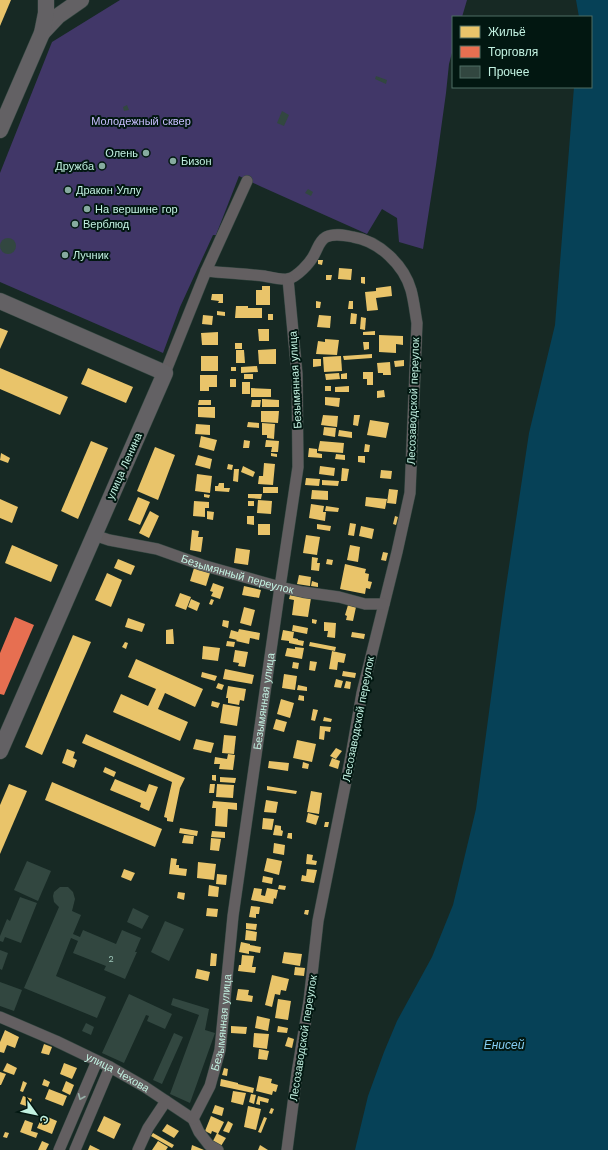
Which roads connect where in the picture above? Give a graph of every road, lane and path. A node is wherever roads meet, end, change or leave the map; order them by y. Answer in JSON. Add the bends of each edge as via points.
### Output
{"nodes":[{"id":1,"x":46,"y":0,"type":"edge"},
{"id":2,"x":81,"y":0,"type":"edge"},
{"id":3,"x":42,"y":33,"type":"junction"},
{"id":4,"x":0,"y":130,"type":"edge"},
{"id":5,"x":247,"y":181,"type":"dead end"},
{"id":6,"x":206,"y":271,"type":"junction"},
{"id":7,"x":288,"y":279,"type":"junction"},
{"id":8,"x":0,"y":301,"type":"edge"},
{"id":9,"x":165,"y":373,"type":"junction"},
{"id":10,"x":94,"y":535,"type":"junction"},
{"id":11,"x":280,"y":587,"type":"junction"},
{"id":12,"x":384,"y":604,"type":"junction"},
{"id":13,"x":0,"y":751,"type":"edge"},
{"id":14,"x":0,"y":1018,"type":"edge"},
{"id":15,"x":97,"y":1061,"type":"junction"},
{"id":16,"x":110,"y":1067,"type":"junction"},
{"id":17,"x":166,"y":1100,"type":"junction"},
{"id":18,"x":193,"y":1119,"type":"junction"},
{"id":19,"x":59,"y":1150,"type":"edge"},
{"id":20,"x":75,"y":1150,"type":"edge"},
{"id":21,"x":138,"y":1150,"type":"edge"},
{"id":22,"x":218,"y":1150,"type":"edge"},
{"id":23,"x":286,"y":1150,"type":"edge"}],
"edges":[{"from":1,"to":3,"type":"street"},
{"from":2,"to":3,"type":"street","via":[[58,16]]},
{"from":3,"to":4,"type":"street"},
{"from":5,"to":6,"type":"street","name":"улица Ленина"},
{"from":6,"to":7,"type":"street"},
{"from":6,"to":9,"type":"street","name":"улица Ленина"},
{"from":7,"to":11,"type":"street","name":"Безымянная улица","via":[[297,374],[298,467]]},
{"from":7,"to":12,"type":"street","name":"Лесозаводской переулок","via":[[309,263],[322,241],[330,236],[345,236],[358,238],[382,250],[402,272],[411,288],[417,323],[410,493]]},
{"from":8,"to":9,"type":"street"},
{"from":9,"to":10,"type":"street","name":"улица Ленина"},
{"from":10,"to":11,"type":"street","name":"Безымянный переулок","via":[[157,548],[202,565]]},
{"from":10,"to":13,"type":"street","name":"улица Ленина"},
{"from":11,"to":12,"type":"street","name":"Безымянный переулок","via":[[365,604]]},
{"from":11,"to":18,"type":"street","name":"Безымянная улица","via":[[233,916],[220,1050],[210,1086]]},
{"from":12,"to":23,"type":"street","name":"Лесозаводской переулок","via":[[362,693],[318,921],[310,1001]]},
{"from":14,"to":15,"type":"street","name":"улица Чехова"},
{"from":15,"to":16,"type":"street","name":"улица Чехова"},
{"from":15,"to":19,"type":"street","one_way":true},
{"from":16,"to":17,"type":"street","name":"улица Чехова"},
{"from":16,"to":20,"type":"street"},
{"from":17,"to":18,"type":"street","name":"улица Чехова"},
{"from":17,"to":21,"type":"street","via":[[148,1128]]},
{"from":18,"to":22,"type":"street","name":"улица Чехова","via":[[199,1132]]}]}
